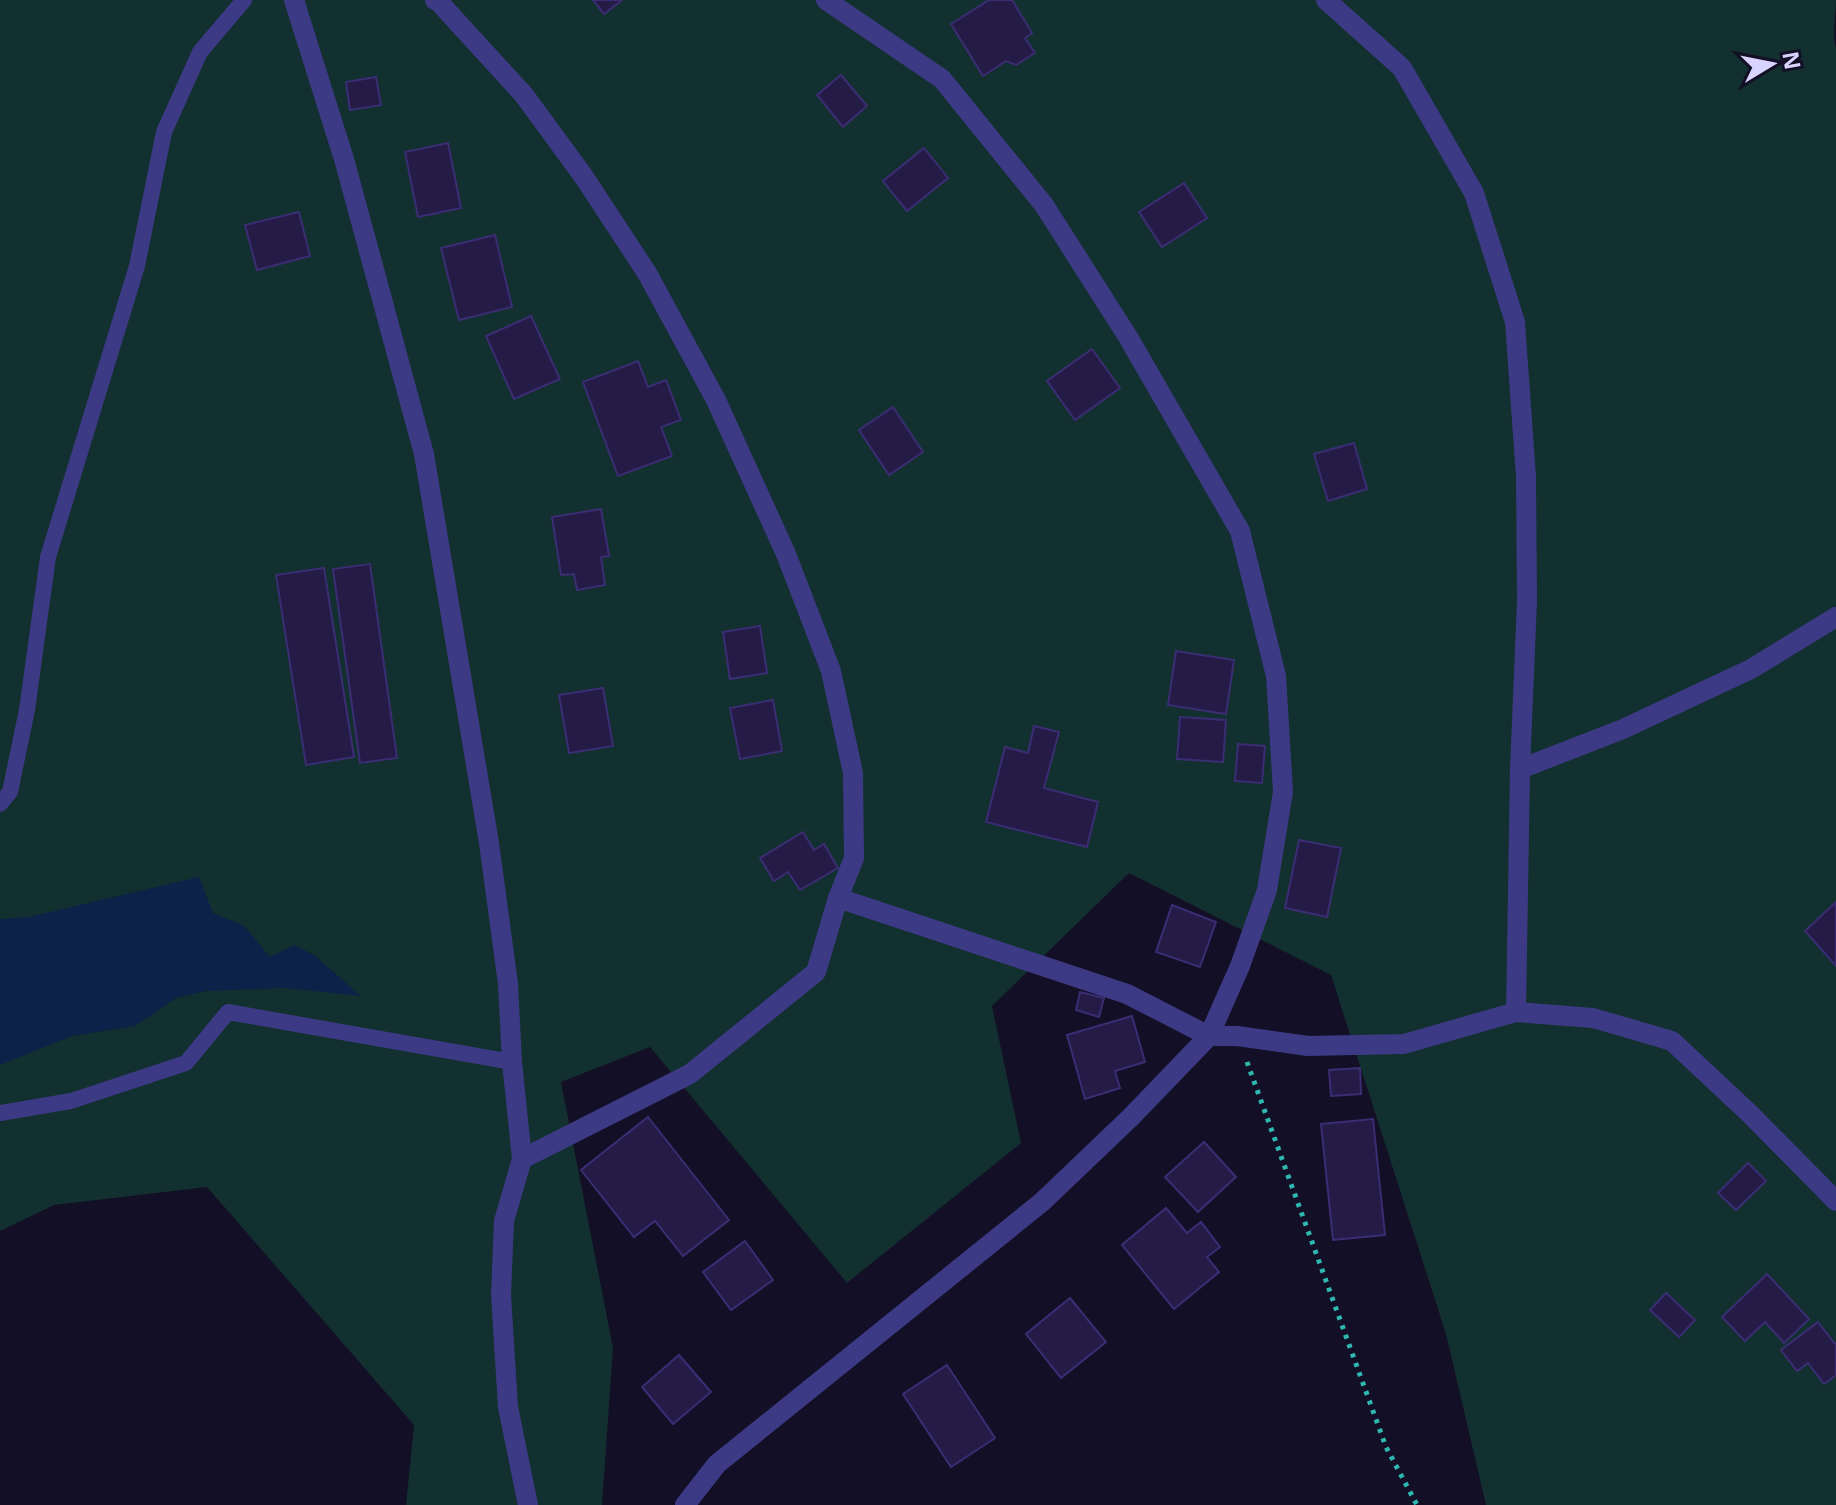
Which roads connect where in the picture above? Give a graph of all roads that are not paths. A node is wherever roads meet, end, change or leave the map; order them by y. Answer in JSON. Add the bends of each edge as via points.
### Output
{"nodes":[{"id":1,"x":244,"y":0,"type":"edge"},
{"id":2,"x":294,"y":0,"type":"edge"},
{"id":3,"x":435,"y":0,"type":"edge"},
{"id":4,"x":826,"y":0,"type":"edge"},
{"id":5,"x":1326,"y":0,"type":"edge"},
{"id":6,"x":1836,"y":617,"type":"edge"},
{"id":7,"x":1520,"y":769,"type":"junction"},
{"id":8,"x":0,"y":804,"type":"edge"},
{"id":9,"x":838,"y":898,"type":"junction"},
{"id":10,"x":1516,"y":1012,"type":"junction"},
{"id":11,"x":1209,"y":1036,"type":"junction"},
{"id":12,"x":512,"y":1062,"type":"junction"},
{"id":13,"x":0,"y":1113,"type":"edge"},
{"id":14,"x":522,"y":1159,"type":"junction"},
{"id":15,"x":1836,"y":1201,"type":"edge"},
{"id":16,"x":528,"y":1505,"type":"edge"},
{"id":17,"x":685,"y":1505,"type":"edge"}],
"edges":[{"from":1,"to":8,"type":"lane","via":[[200,52],[164,132],[137,266],[48,557],[27,710],[10,792]]},
{"from":2,"to":12,"type":"street","via":[[348,174],[424,454],[489,843],[508,984]]},
{"from":3,"to":9,"type":"street","via":[[524,95],[647,273],[716,400],[786,554],[831,671],[853,773],[854,858]]},
{"from":4,"to":11,"type":"street","via":[[942,79],[1044,205],[1240,531],[1276,676],[1283,792],[1267,890]]},
{"from":5,"to":7,"type":"street","via":[[1402,68],[1474,193],[1515,322],[1526,492]]},
{"from":6,"to":7,"type":"street","via":[[1751,669],[1623,729]]},
{"from":7,"to":10,"type":"street"},
{"from":9,"to":11,"type":"street","via":[[1127,994]]},
{"from":9,"to":14,"type":"street","via":[[816,972],[690,1074]]},
{"from":10,"to":11,"type":"street","via":[[1404,1044],[1308,1046]]},
{"from":10,"to":15,"type":"street","via":[[1593,1018],[1672,1041]]},
{"from":11,"to":17,"type":"street","via":[[1042,1202],[717,1464]]},
{"from":12,"to":13,"type":"lane","via":[[228,1012],[186,1063],[71,1101]]},
{"from":12,"to":14,"type":"street"},
{"from":14,"to":16,"type":"street","via":[[504,1221],[501,1295],[508,1407]]}]}
